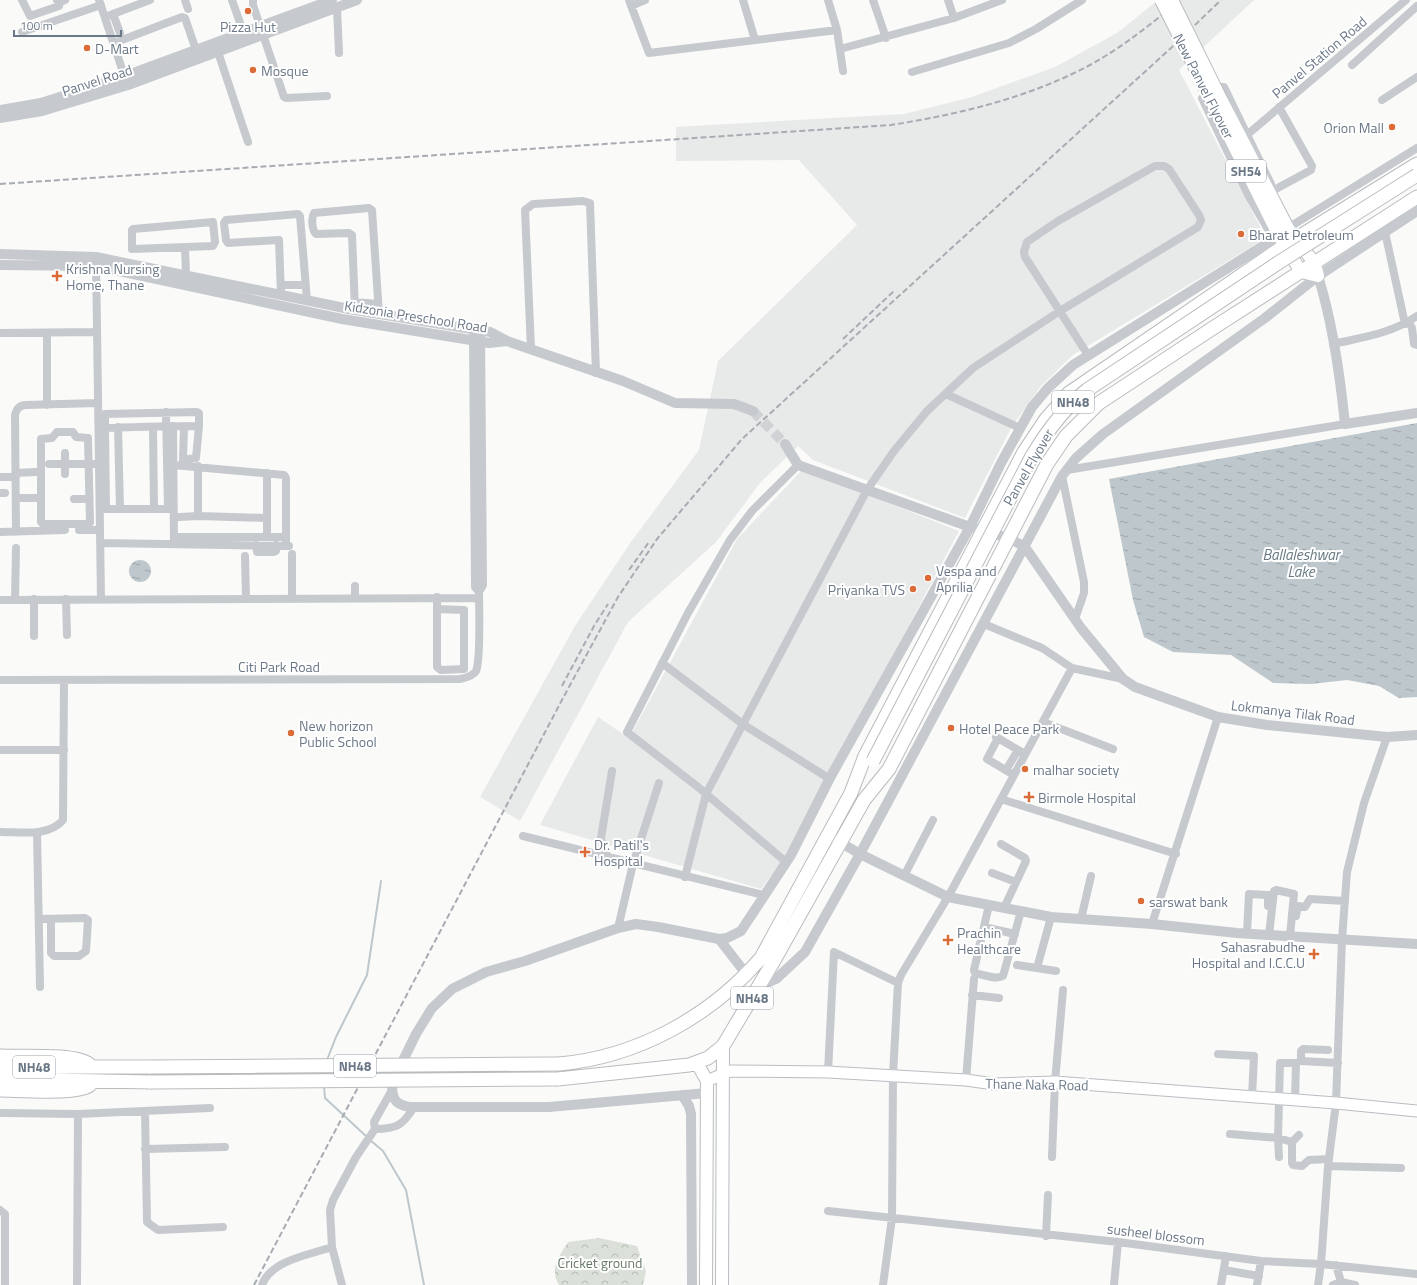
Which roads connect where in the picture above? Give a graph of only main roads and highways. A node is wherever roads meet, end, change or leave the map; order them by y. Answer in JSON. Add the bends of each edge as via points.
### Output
{"nodes":[{"id":1,"x":1161,"y":0,"type":"edge"},
{"id":2,"x":1172,"y":0,"type":"edge"},
{"id":3,"x":1218,"y":103,"type":"junction"},
{"id":4,"x":1417,"y":164,"type":"edge"},
{"id":5,"x":1417,"y":175,"type":"edge"},
{"id":6,"x":1417,"y":186,"type":"edge"},
{"id":7,"x":1417,"y":197,"type":"edge"},
{"id":8,"x":1287,"y":237,"type":"junction"},
{"id":9,"x":1316,"y":270,"type":"junction"},
{"id":10,"x":1301,"y":272,"type":"junction"},
{"id":11,"x":877,"y":763,"type":"junction"},
{"id":12,"x":851,"y":793,"type":"junction"},
{"id":13,"x":864,"y":800,"type":"junction"},
{"id":14,"x":723,"y":1046,"type":"junction"},
{"id":15,"x":0,"y":1056,"type":"edge"},
{"id":16,"x":689,"y":1065,"type":"junction"},
{"id":17,"x":0,"y":1066,"type":"edge"},
{"id":18,"x":94,"y":1068,"type":"junction"},
{"id":19,"x":723,"y":1073,"type":"junction"},
{"id":20,"x":69,"y":1074,"type":"junction"},
{"id":21,"x":0,"y":1080,"type":"edge"},
{"id":22,"x":94,"y":1081,"type":"junction"},
{"id":23,"x":707,"y":1087,"type":"junction"},
{"id":24,"x":0,"y":1090,"type":"edge"},
{"id":25,"x":1417,"y":1111,"type":"edge"},
{"id":26,"x":706,"y":1285,"type":"edge"},
{"id":27,"x":722,"y":1285,"type":"edge"}],
"edges":[{"from":1,"to":3,"type":"main road","name":"New Panvel Flyover","number":"SH54","bridge":true},
{"from":2,"to":3,"type":"main road","name":"New Panvel Flyover","number":"SH54","bridge":true},
{"from":3,"to":8,"type":"main road","name":"New Panvel Flyover","number":"SH54"},
{"from":4,"to":8,"type":"highway","via":[[1318,226]]},
{"from":5,"to":11,"type":"highway","name":"Panvel Flyover","number":"NH48","bridge":true,"via":[[1281,261],[1087,390],[1052,424],[1032,456]]},
{"from":6,"to":11,"type":"highway","name":"Panvel Flyover","number":"NH48","via":[[1303,257],[1092,397],[1070,417],[1058,430],[1039,460]]},
{"from":7,"to":9,"type":"highway"},
{"from":8,"to":9,"type":"main road","number":"SH54"},
{"from":8,"to":10,"type":"main road","number":"SH54"},
{"from":8,"to":12,"type":"highway","via":[[1070,393],[1046,419],[983,531],[865,756]]},
{"from":9,"to":10,"type":"highway"},
{"from":10,"to":13,"type":"highway","via":[[1098,403],[1087,413],[1056,451],[889,769]]},
{"from":11,"to":12,"type":"highway","name":"Panvel Flyover","number":"NH48"},
{"from":11,"to":13,"type":"highway","name":"Panvel Flyover","number":"NH48"},
{"from":12,"to":18,"type":"highway","number":"NH48","bridge":true,"via":[[761,958],[747,975],[721,998],[671,1030],[612,1054],[593,1060],[559,1064]]},
{"from":13,"to":14,"type":"highway","number":"NH48"},
{"from":14,"to":16,"type":"highway","number":"NH48","via":[[708,1058]]},
{"from":14,"to":19,"type":"main road"},
{"from":15,"to":18,"type":"highway","via":[[85,1060]]},
{"from":16,"to":22,"type":"highway","number":"NH48","bridge":true,"via":[[558,1079]]},
{"from":16,"to":23,"type":"main road","via":[[698,1065]]},
{"from":17,"to":20,"type":"highway","number":"NH48"},
{"from":18,"to":20,"type":"highway","number":"NH48"},
{"from":19,"to":23,"type":"main road","name":"Thane Naka Road"},
{"from":19,"to":25,"type":"main road","name":"Thane Naka Road","via":[[828,1072],[994,1084],[1055,1082]]},
{"from":19,"to":27,"type":"main road"},
{"from":20,"to":21,"type":"highway","number":"NH48"},
{"from":20,"to":22,"type":"highway","number":"NH48"},
{"from":22,"to":24,"type":"highway","via":[[87,1088],[69,1091]]},
{"from":23,"to":26,"type":"main road"}]}
